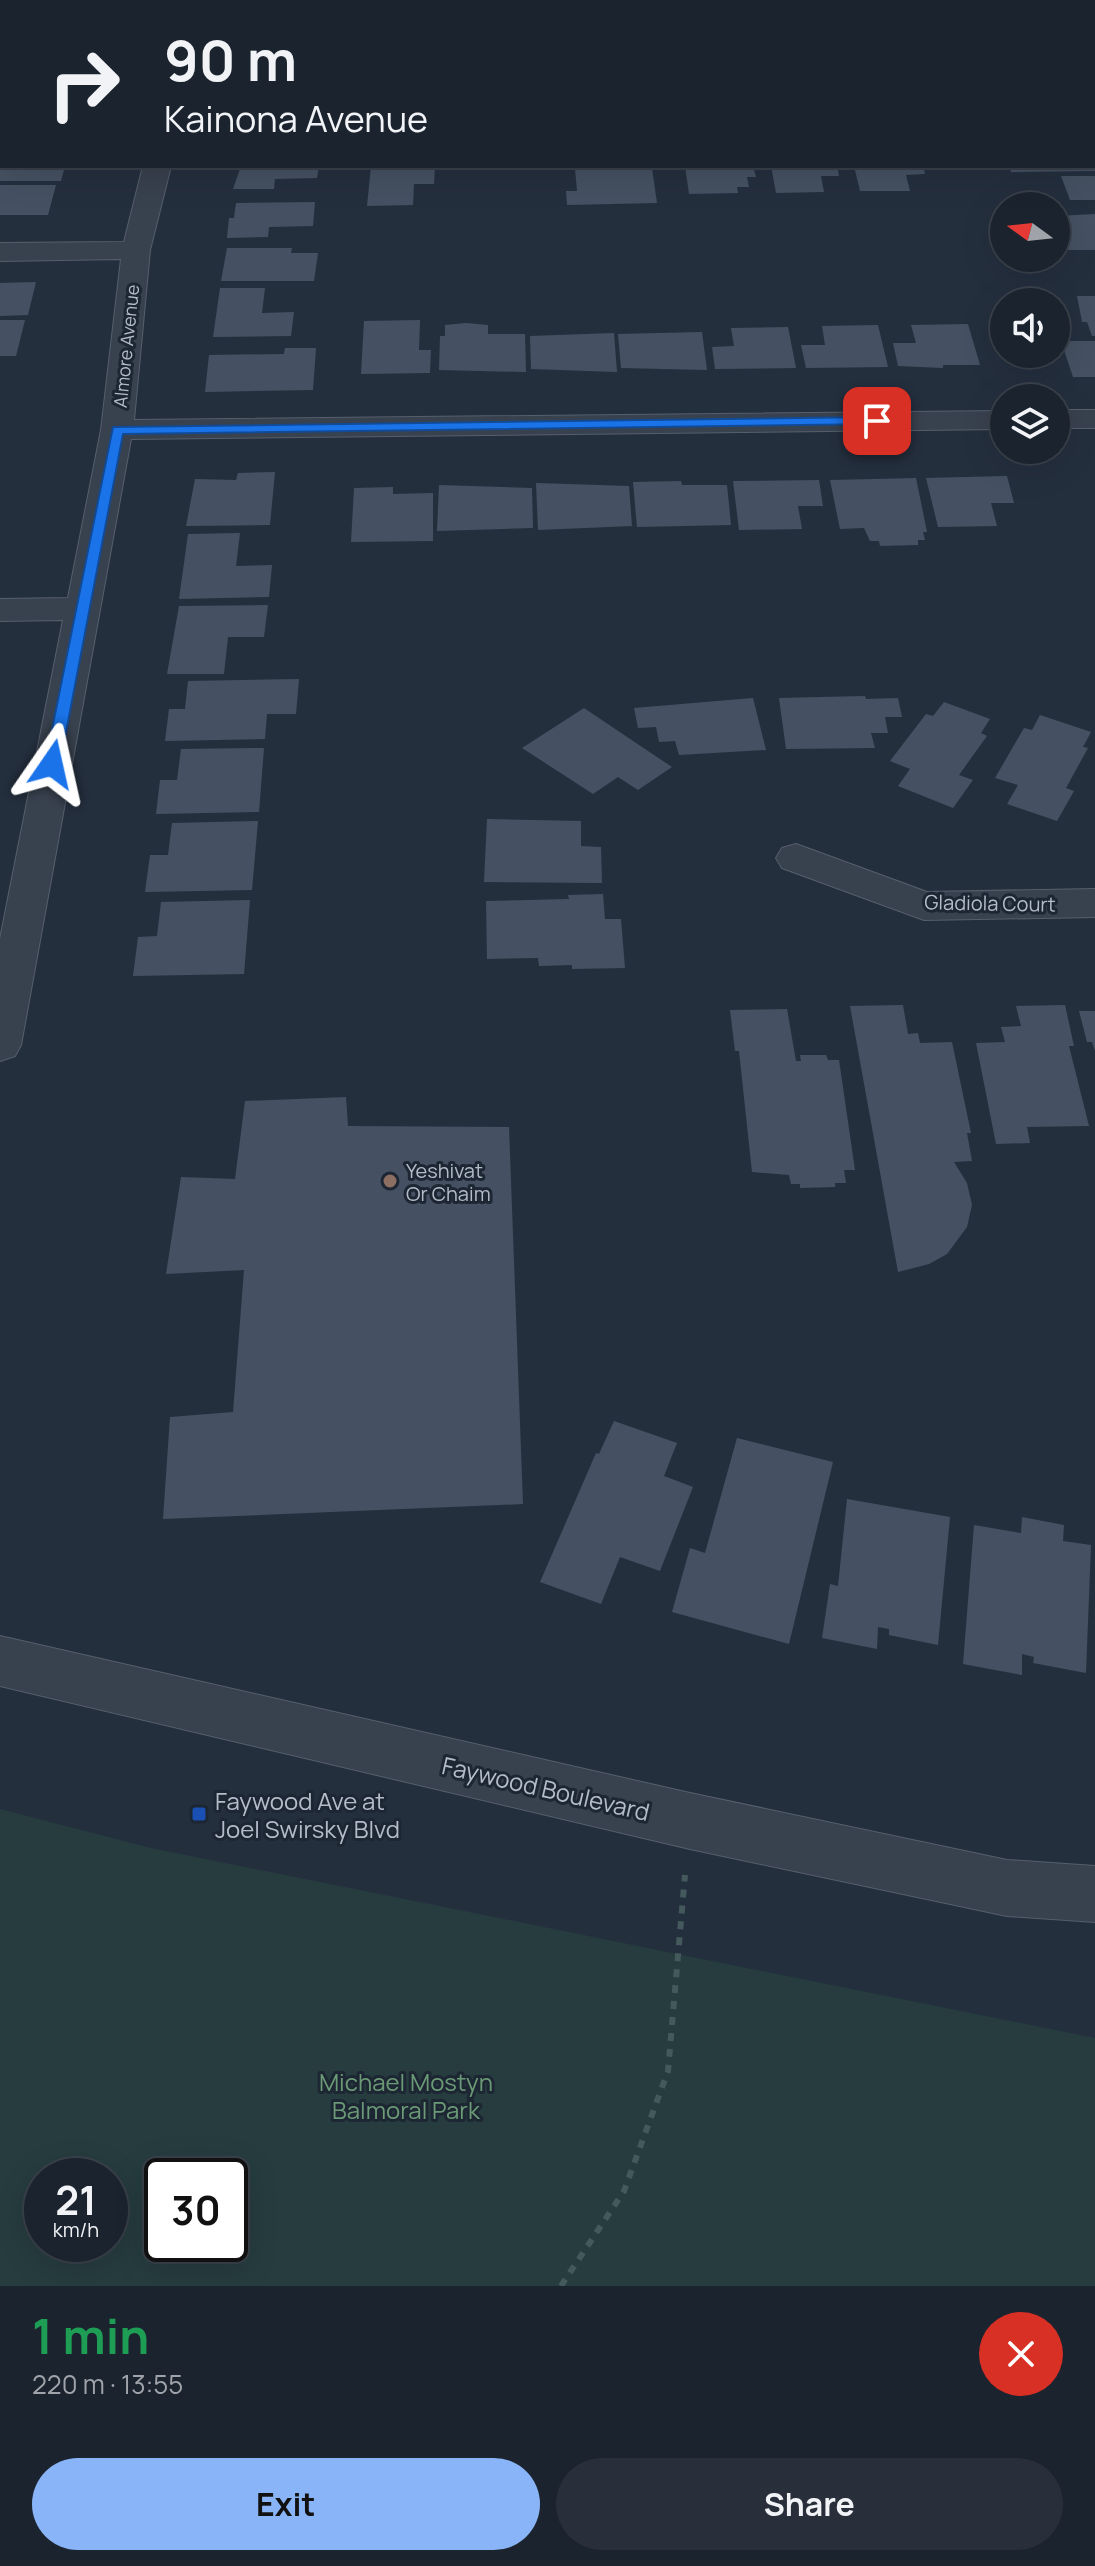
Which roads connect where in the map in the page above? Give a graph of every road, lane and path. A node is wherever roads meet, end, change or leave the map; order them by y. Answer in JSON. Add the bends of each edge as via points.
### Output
{"nodes":[{"id":1,"x":156,"y":168,"type":"edge"},
{"id":2,"x":136,"y":250,"type":"junction"},
{"id":3,"x":0,"y":252,"type":"edge"},
{"id":4,"x":1070,"y":419,"type":"edge"},
{"id":5,"x":1095,"y":419,"type":"edge"},
{"id":6,"x":990,"y":420,"type":"edge"},
{"id":7,"x":117,"y":430,"type":"junction"},
{"id":8,"x":82,"y":609,"type":"junction"},
{"id":9,"x":0,"y":610,"type":"edge"},
{"id":10,"x":796,"y":858,"type":"dead end"},
{"id":11,"x":1095,"y":903,"type":"edge"},
{"id":12,"x":0,"y":1045,"type":"edge"},
{"id":13,"x":0,"y":1661,"type":"edge"},
{"id":14,"x":690,"y":1821,"type":"junction"},
{"id":15,"x":1095,"y":1894,"type":"edge"},
{"id":16,"x":561,"y":2286,"type":"edge"}],
"edges":[{"from":1,"to":2,"type":"street","name":"Almore Avenue"},
{"from":2,"to":3,"type":"street"},
{"from":2,"to":7,"type":"street","name":"Almore Avenue"},
{"from":4,"to":5,"type":"street"},
{"from":6,"to":7,"type":"street"},
{"from":7,"to":8,"type":"street","name":"Almore Avenue"},
{"from":8,"to":9,"type":"street"},
{"from":8,"to":12,"type":"street","name":"Almore Avenue"},
{"from":10,"to":11,"type":"street","name":"Gladiola Court","via":[[924,906]]},
{"from":13,"to":14,"type":"street","name":"Faywood Boulevard"},
{"from":14,"to":15,"type":"street","name":"Faywood Boulevard","via":[[1007,1888]]},
{"from":14,"to":16,"type":"path","via":[[668,2071],[624,2191]]}]}
